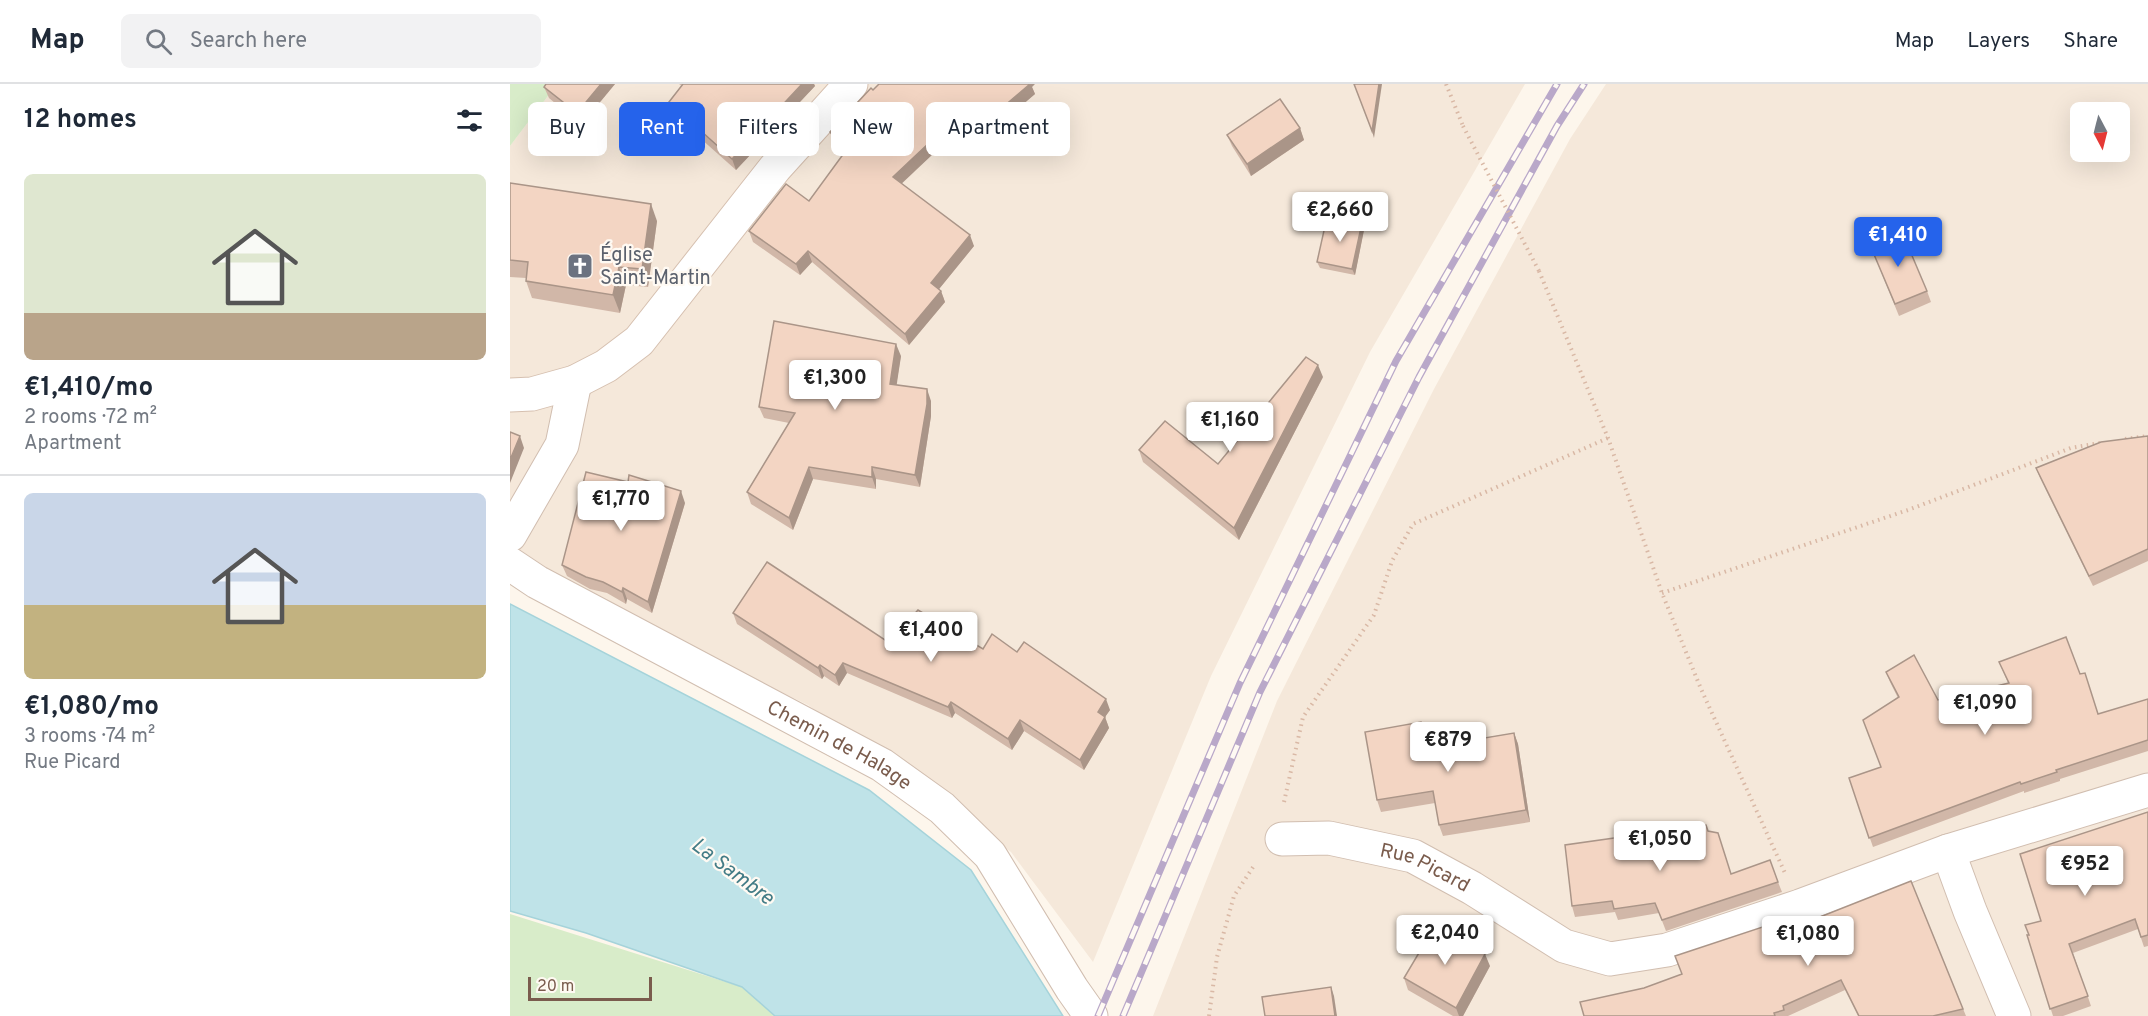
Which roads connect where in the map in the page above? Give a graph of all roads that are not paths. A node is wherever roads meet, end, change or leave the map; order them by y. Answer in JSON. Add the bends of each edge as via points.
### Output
{"nodes":[{"id":1,"x":851,"y":84,"type":"edge"},
{"id":2,"x":575,"y":382,"type":"junction"},
{"id":3,"x":510,"y":395,"type":"edge"},
{"id":4,"x":510,"y":535,"type":"edge"},
{"id":5,"x":510,"y":564,"type":"edge"},
{"id":6,"x":2148,"y":790,"type":"edge"},
{"id":7,"x":1282,"y":839,"type":"road end"},
{"id":8,"x":1948,"y":851,"type":"junction"},
{"id":9,"x":1091,"y":1016,"type":"edge"},
{"id":10,"x":2014,"y":1016,"type":"edge"}],
"edges":[{"from":1,"to":2,"type":"street","via":[[775,168],[639,341],[606,366]]},
{"from":2,"to":3,"type":"street","via":[[532,394]]},
{"from":2,"to":4,"type":"street","via":[[562,445]]},
{"from":5,"to":9,"type":"street","name":"Chemin de Halage","via":[[537,582],[882,765],[942,808],[990,855]]},
{"from":6,"to":8,"type":"street","name":"Rue Picard"},
{"from":7,"to":8,"type":"street","name":"Rue Picard","via":[[1329,838],[1413,856],[1564,946],[1610,959],[1666,950]]},
{"from":8,"to":10,"type":"street"}]}
